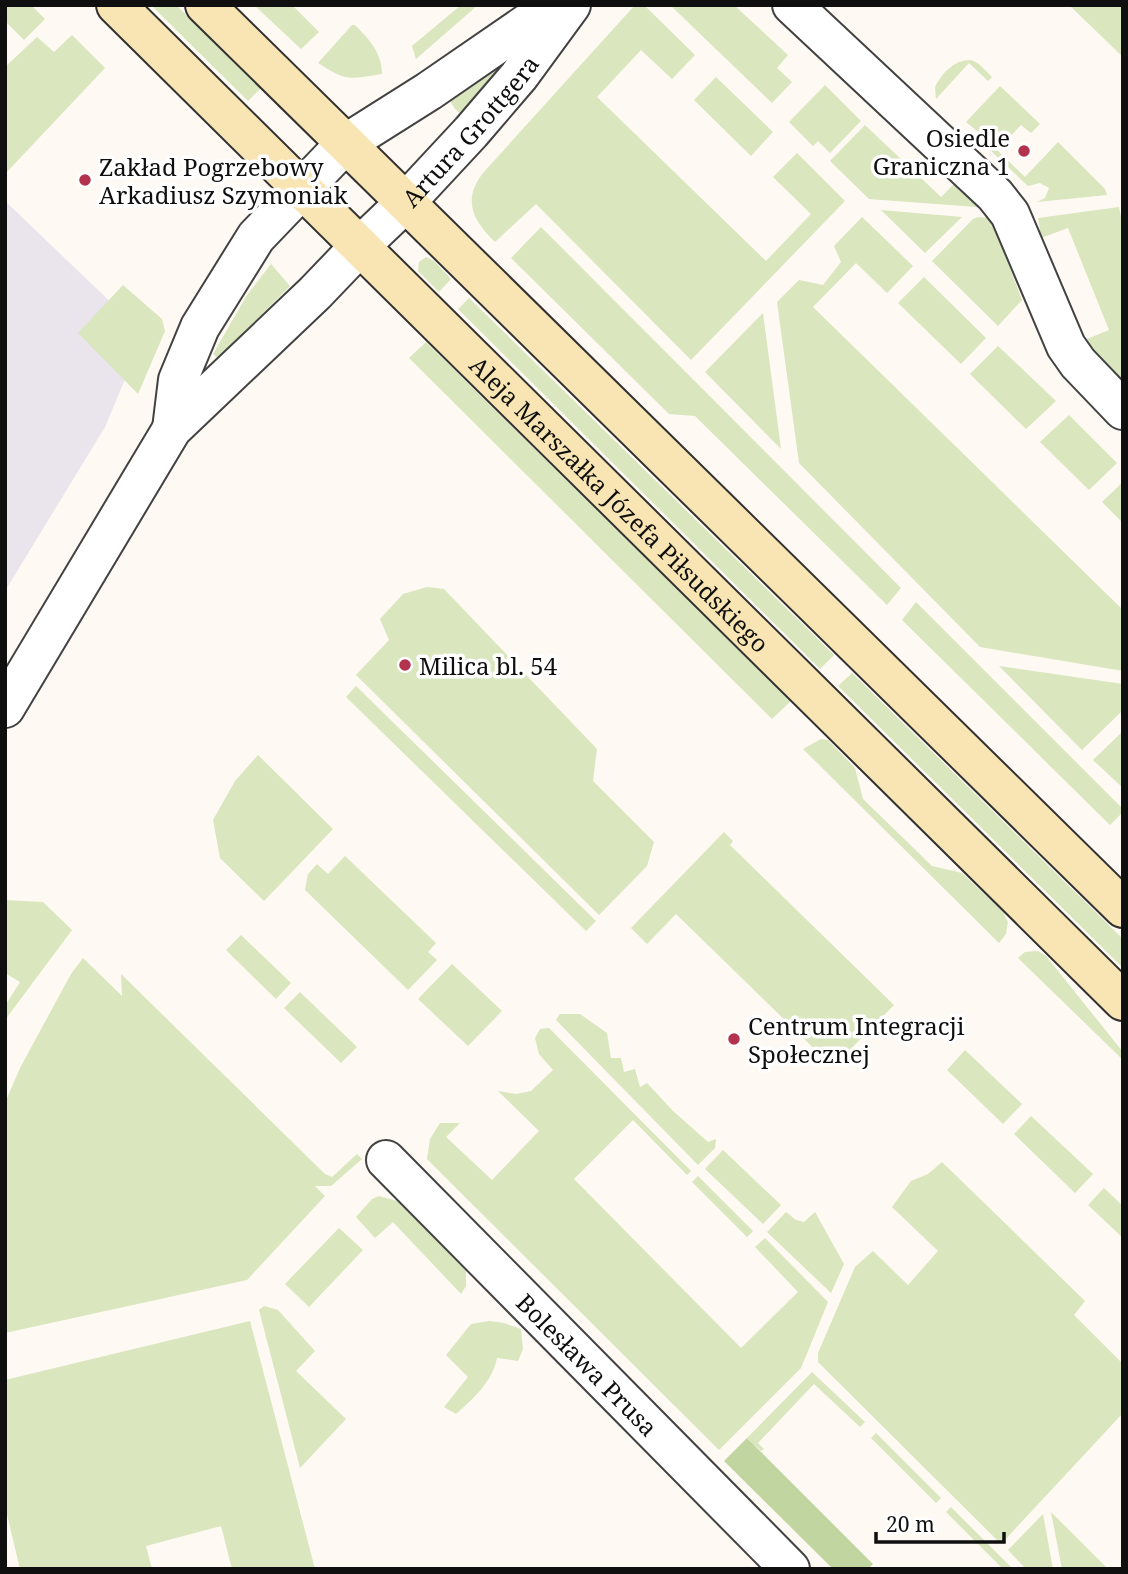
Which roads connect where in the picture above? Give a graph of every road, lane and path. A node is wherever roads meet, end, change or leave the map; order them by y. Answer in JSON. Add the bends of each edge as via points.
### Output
{"nodes":[{"id":1,"x":116,"y":5,"type":"edge"},
{"id":2,"x":205,"y":5,"type":"edge"},
{"id":3,"x":554,"y":5,"type":"edge"},
{"id":4,"x":571,"y":5,"type":"edge"},
{"id":5,"x":792,"y":5,"type":"edge"},
{"id":6,"x":345,"y":144,"type":"junction"},
{"id":7,"x":302,"y":188,"type":"junction"},
{"id":8,"x":405,"y":203,"type":"junction"},
{"id":9,"x":360,"y":246,"type":"junction"},
{"id":10,"x":1123,"y":410,"type":"edge"},
{"id":11,"x":172,"y":429,"type":"junction"},
{"id":12,"x":5,"y":708,"type":"edge"},
{"id":13,"x":1123,"y":908,"type":"edge"},
{"id":14,"x":1123,"y":1001,"type":"edge"},
{"id":15,"x":386,"y":1160,"type":"dead end"},
{"id":16,"x":790,"y":1569,"type":"edge"}],
"edges":[{"from":1,"to":7,"type":"street","name":"Aleja Marszałka Józefa Piłsudskiego"},
{"from":2,"to":6,"type":"street"},
{"from":3,"to":6,"type":"street","name":"Artura Grottgera"},
{"from":4,"to":8,"type":"street","name":"Artura Grottgera","via":[[519,76]]},
{"from":5,"to":10,"type":"street","via":[[995,195],[1015,224],[1066,346]]},
{"from":6,"to":7,"type":"street","name":"Artura Grottgera"},
{"from":6,"to":8,"type":"street"},
{"from":7,"to":9,"type":"street","name":"Aleja Marszałka Józefa Piłsudskiego"},
{"from":7,"to":11,"type":"street","name":"Artura Grottgera","via":[[256,237],[200,327],[178,380]]},
{"from":8,"to":9,"type":"street","name":"Artura Grottgera"},
{"from":8,"to":13,"type":"street"},
{"from":9,"to":11,"type":"street","name":"Artura Grottgera"},
{"from":9,"to":14,"type":"street","name":"Aleja Marszałka Józefa Piłsudskiego"},
{"from":11,"to":12,"type":"street"},
{"from":15,"to":16,"type":"street","name":"Bolesława Prusa"}]}
